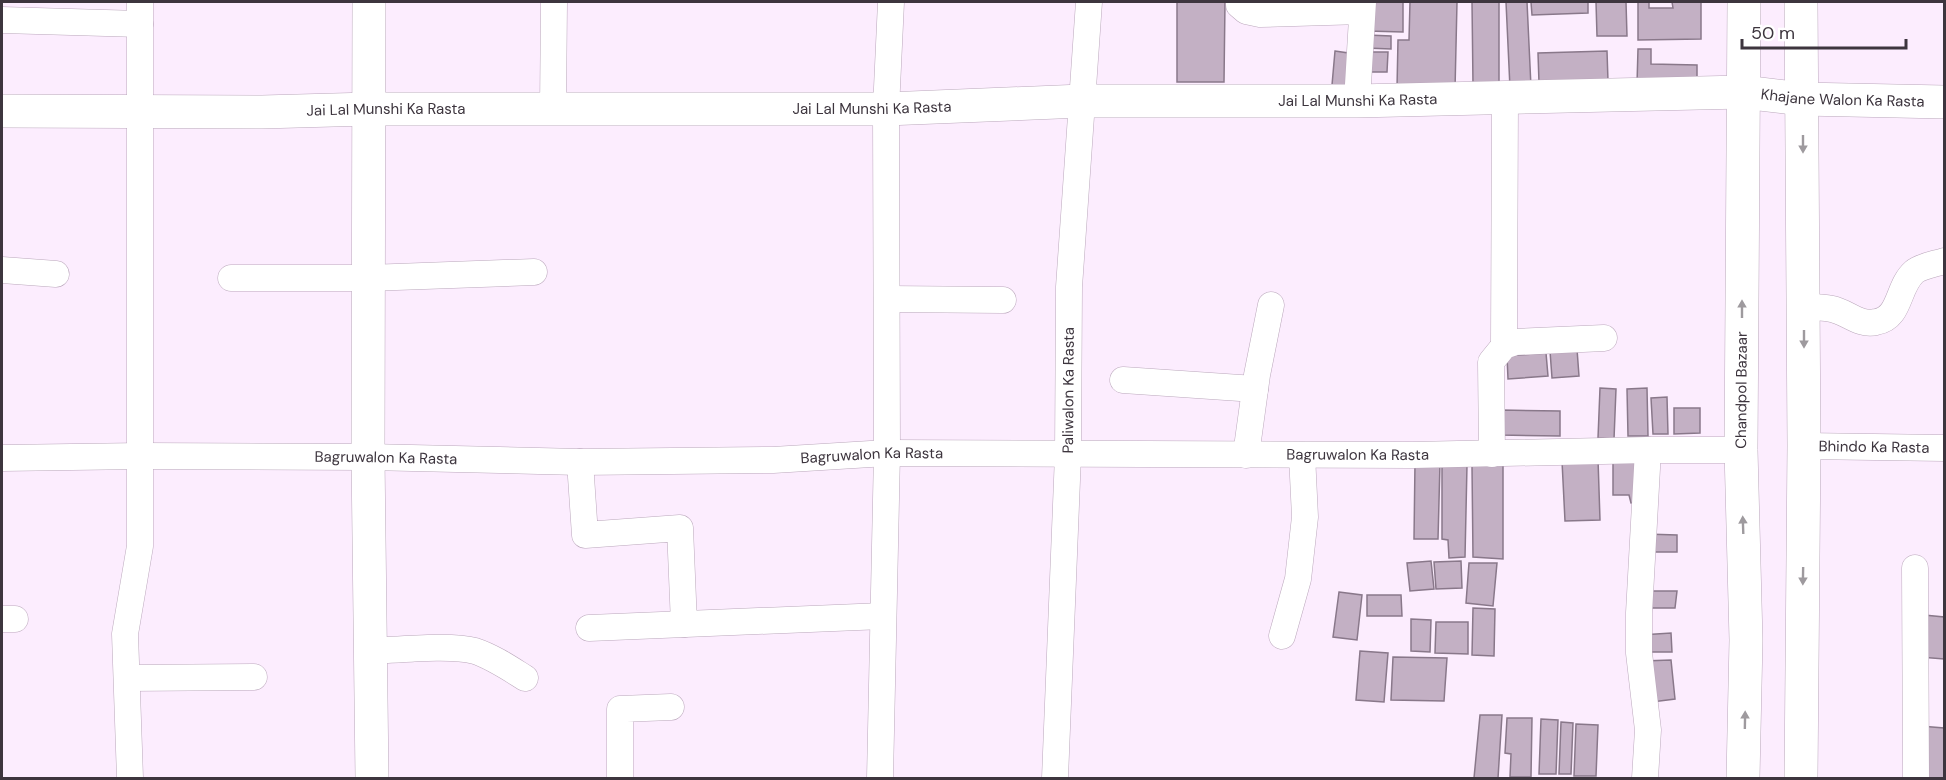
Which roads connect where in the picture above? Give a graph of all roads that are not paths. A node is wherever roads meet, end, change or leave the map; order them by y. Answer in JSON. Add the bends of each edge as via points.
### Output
{"nodes":[{"id":1,"x":369,"y":2,"type":"edge"},
{"id":2,"x":554,"y":2,"type":"edge"},
{"id":3,"x":891,"y":2,"type":"edge"},
{"id":4,"x":1089,"y":2,"type":"edge"},
{"id":5,"x":1239,"y":2,"type":"edge"},
{"id":6,"x":1744,"y":2,"type":"edge"},
{"id":7,"x":1802,"y":2,"type":"edge"},
{"id":8,"x":1363,"y":6,"type":"edge"},
{"id":9,"x":140,"y":13,"type":"edge"},
{"id":10,"x":2,"y":20,"type":"edge"},
{"id":11,"x":1743,"y":93,"type":"junction"},
{"id":12,"x":1505,"y":98,"type":"junction"},
{"id":13,"x":1802,"y":99,"type":"junction"},
{"id":14,"x":1082,"y":101,"type":"junction"},
{"id":15,"x":1357,"y":101,"type":"junction"},
{"id":16,"x":1944,"y":102,"type":"edge"},
{"id":17,"x":369,"y":109,"type":"junction"},
{"id":18,"x":553,"y":109,"type":"junction"},
{"id":19,"x":886,"y":109,"type":"junction"},
{"id":20,"x":2,"y":111,"type":"edge"},
{"id":21,"x":139,"y":112,"type":"junction"},
{"id":22,"x":1944,"y":261,"type":"edge"},
{"id":23,"x":2,"y":270,"type":"edge"},
{"id":24,"x":534,"y":272,"type":"dead end"},
{"id":25,"x":56,"y":274,"type":"dead end"},
{"id":26,"x":231,"y":278,"type":"dead end"},
{"id":27,"x":369,"y":278,"type":"junction"},
{"id":28,"x":887,"y":299,"type":"junction"},
{"id":29,"x":1003,"y":300,"type":"dead end"},
{"id":30,"x":1271,"y":305,"type":"dead end"},
{"id":31,"x":1803,"y":307,"type":"junction"},
{"id":32,"x":1604,"y":338,"type":"dead end"},
{"id":33,"x":1504,"y":346,"type":"junction"},
{"id":34,"x":1123,"y":380,"type":"dead end"},
{"id":35,"x":1255,"y":389,"type":"junction"},
{"id":36,"x":1804,"y":446,"type":"junction"},
{"id":37,"x":1944,"y":448,"type":"edge"},
{"id":38,"x":1648,"y":450,"type":"junction"},
{"id":39,"x":1741,"y":450,"type":"junction"},
{"id":40,"x":886,"y":453,"type":"junction"},
{"id":41,"x":1492,"y":454,"type":"junction"},
{"id":42,"x":1068,"y":455,"type":"junction"},
{"id":43,"x":1246,"y":455,"type":"junction"},
{"id":44,"x":1302,"y":455,"type":"junction"},
{"id":45,"x":141,"y":456,"type":"junction"},
{"id":46,"x":368,"y":457,"type":"junction"},
{"id":47,"x":2,"y":458,"type":"edge"},
{"id":48,"x":580,"y":462,"type":"junction"},
{"id":49,"x":1915,"y":568,"type":"dead end"},
{"id":50,"x":884,"y":616,"type":"junction"},
{"id":51,"x":684,"y":624,"type":"junction"},
{"id":52,"x":589,"y":628,"type":"dead end"},
{"id":53,"x":1282,"y":636,"type":"dead end"},
{"id":54,"x":370,"y":651,"type":"junction"},
{"id":55,"x":254,"y":677,"type":"dead end"},
{"id":56,"x":127,"y":678,"type":"junction"},
{"id":57,"x":525,"y":678,"type":"dead end"},
{"id":58,"x":671,"y":707,"type":"dead end"},
{"id":59,"x":130,"y":778,"type":"edge"},
{"id":60,"x":372,"y":778,"type":"edge"},
{"id":61,"x":620,"y":778,"type":"edge"},
{"id":62,"x":880,"y":778,"type":"edge"},
{"id":63,"x":1055,"y":778,"type":"edge"},
{"id":64,"x":1645,"y":778,"type":"edge"},
{"id":65,"x":1743,"y":778,"type":"edge"},
{"id":66,"x":1801,"y":778,"type":"edge"},
{"id":67,"x":1916,"y":778,"type":"edge"}],
"edges":[{"from":1,"to":17,"type":"main road"},
{"from":2,"to":18,"type":"street"},
{"from":3,"to":19,"type":"street"},
{"from":4,"to":14,"type":"street","name":"Paliwalon Ka Rasta"},
{"from":5,"to":8,"type":"street","via":[[1246,11],[1260,14]]},
{"from":6,"to":11,"type":"main road","name":"Chandpol Bazaar"},
{"from":7,"to":13,"type":"main road"},
{"from":8,"to":15,"type":"street"},
{"from":9,"to":10,"type":"street"},
{"from":9,"to":21,"type":"street"},
{"from":11,"to":12,"type":"main road","name":"Jai Lal Munshi Ka Rasta"},
{"from":11,"to":13,"type":"main road","name":"Khajane Walon Ka Rasta"},
{"from":39,"to":11,"type":"main road","name":"Chandpol Bazaar","one_way":true},
{"from":12,"to":15,"type":"main road","name":"Jai Lal Munshi Ka Rasta"},
{"from":12,"to":33,"type":"street"},
{"from":13,"to":16,"type":"main road","name":"Khajane Walon Ka Rasta"},
{"from":13,"to":31,"type":"main road","one_way":true},
{"from":14,"to":15,"type":"main road","name":"Jai Lal Munshi Ka Rasta"},
{"from":14,"to":19,"type":"main road","name":"Jai Lal Munshi Ka Rasta"},
{"from":14,"to":42,"type":"street","name":"Paliwalon Ka Rasta","via":[[1070,287]]},
{"from":17,"to":18,"type":"main road","name":"Jai Lal Munshi Ka Rasta"},
{"from":17,"to":21,"type":"main road","name":"Jai Lal Munshi Ka Rasta"},
{"from":17,"to":27,"type":"main road"},
{"from":18,"to":19,"type":"main road","name":"Jai Lal Munshi Ka Rasta"},
{"from":19,"to":28,"type":"street"},
{"from":20,"to":21,"type":"main road","name":"Jai Lal Munshi Ka Rasta"},
{"from":21,"to":45,"type":"street"},
{"from":22,"to":31,"type":"street","via":[[1915,271],[1904,283],[1894,310],[1884,320],[1861,322],[1833,309]]},
{"from":23,"to":25,"type":"street"},
{"from":24,"to":27,"type":"street"},
{"from":26,"to":27,"type":"street"},
{"from":27,"to":46,"type":"main road"},
{"from":28,"to":29,"type":"street"},
{"from":28,"to":40,"type":"street"},
{"from":30,"to":35,"type":"street"},
{"from":31,"to":36,"type":"main road","one_way":true},
{"from":32,"to":33,"type":"street","via":[[1516,342]]},
{"from":33,"to":41,"type":"street","via":[[1491,362]]},
{"from":34,"to":35,"type":"street"},
{"from":35,"to":43,"type":"street"},
{"from":36,"to":37,"type":"street","name":"Bhindo Ka Rasta"},
{"from":36,"to":66,"type":"main road","one_way":true},
{"from":38,"to":39,"type":"street","name":"Bagruwalon Ka Rasta"},
{"from":38,"to":41,"type":"street","name":"Bagruwalon Ka Rasta"},
{"from":38,"to":64,"type":"street","via":[[1639,613],[1639,653],[1648,730]]},
{"from":65,"to":39,"type":"main road","name":"Chandpol Bazaar","one_way":true,"via":[[1746,640]]},
{"from":40,"to":42,"type":"street","name":"Bagruwalon Ka Rasta"},
{"from":40,"to":48,"type":"street","name":"Bagruwalon Ka Rasta","via":[[773,460]]},
{"from":40,"to":50,"type":"street"},
{"from":41,"to":44,"type":"street","name":"Bagruwalon Ka Rasta"},
{"from":42,"to":43,"type":"street","name":"Bagruwalon Ka Rasta"},
{"from":42,"to":63,"type":"street","name":"Paliwalon Ka Rasta"},
{"from":43,"to":44,"type":"street","name":"Bagruwalon Ka Rasta"},
{"from":44,"to":53,"type":"street","via":[[1305,517],[1298,579]]},
{"from":45,"to":46,"type":"street","name":"Bagruwalon Ka Rasta"},
{"from":45,"to":47,"type":"street","name":"Bagruwalon Ka Rasta"},
{"from":45,"to":56,"type":"street","via":[[140,546],[125,634]]},
{"from":46,"to":48,"type":"street","name":"Bagruwalon Ka Rasta"},
{"from":46,"to":54,"type":"main road"},
{"from":48,"to":51,"type":"street","via":[[585,535],[680,528]]},
{"from":49,"to":67,"type":"street"},
{"from":50,"to":51,"type":"street"},
{"from":50,"to":62,"type":"street"},
{"from":51,"to":52,"type":"street"},
{"from":54,"to":57,"type":"street","via":[[473,650]]},
{"from":54,"to":60,"type":"main road"},
{"from":55,"to":56,"type":"street"},
{"from":56,"to":59,"type":"street"},
{"from":58,"to":61,"type":"street","via":[[620,709]]}]}
